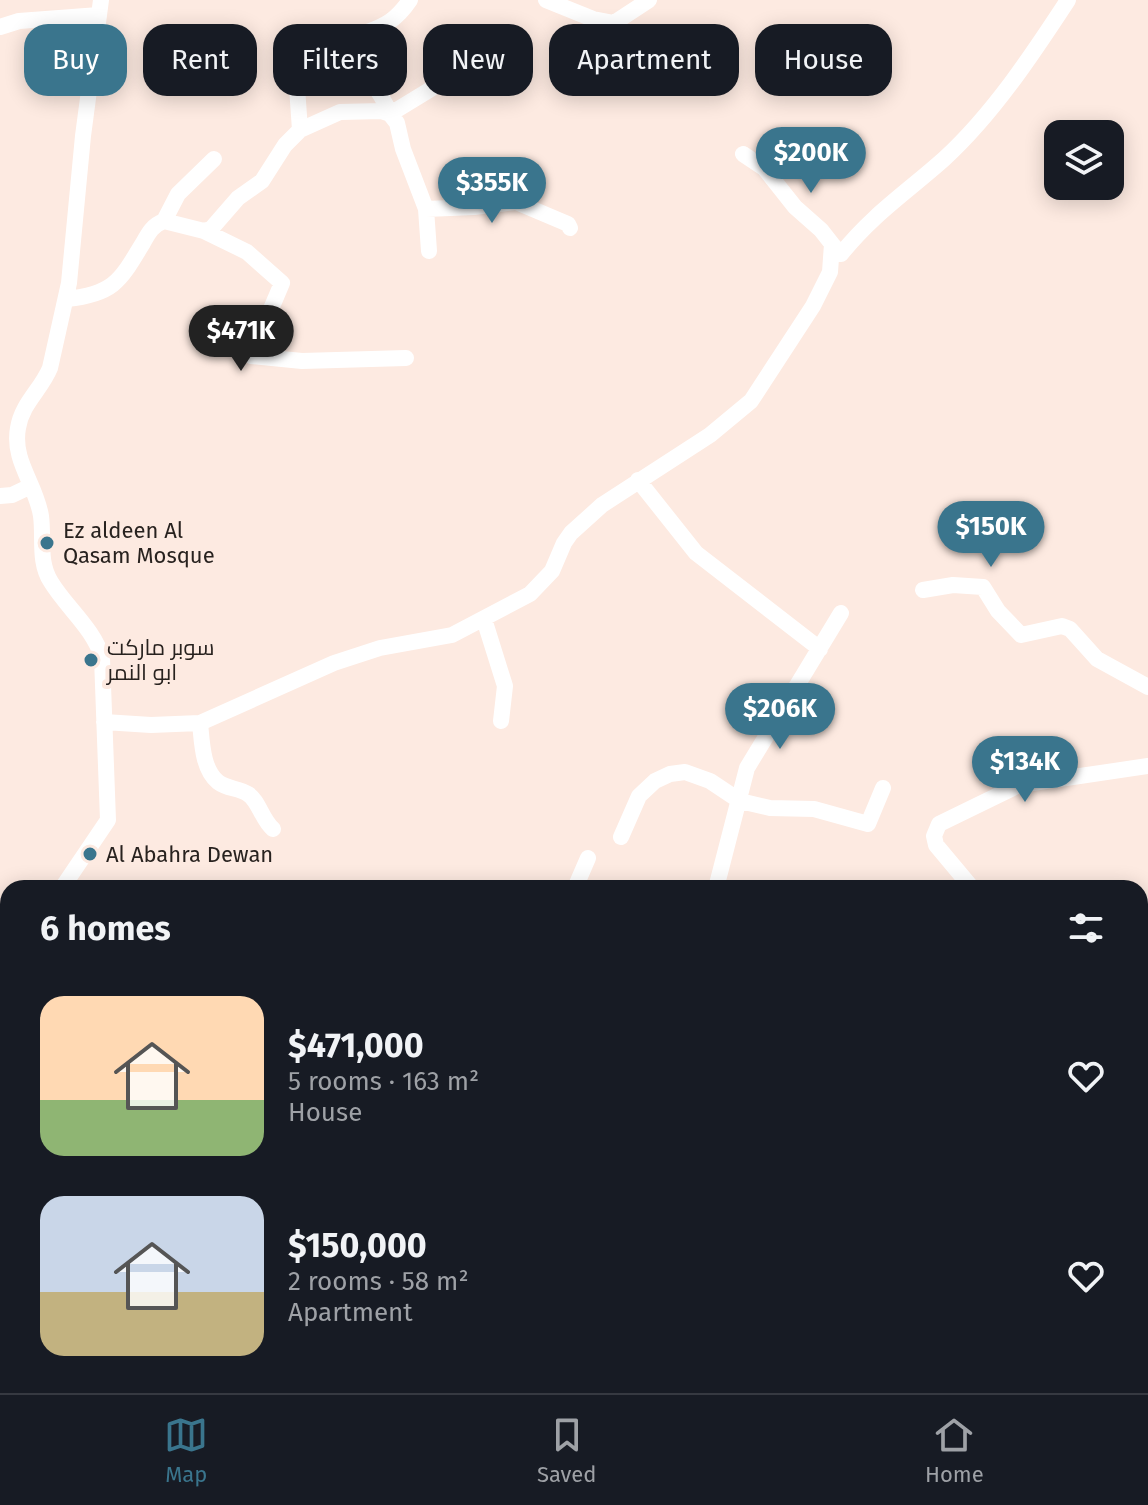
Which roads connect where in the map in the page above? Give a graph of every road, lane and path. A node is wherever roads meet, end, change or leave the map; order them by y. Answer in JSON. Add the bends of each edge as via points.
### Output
{"nodes":[{"id":1,"x":410,"y":0,"type":"edge"},
{"id":2,"x":546,"y":0,"type":"edge"},
{"id":3,"x":649,"y":0,"type":"edge"},
{"id":4,"x":1062,"y":1,"type":"edge"},
{"id":5,"x":100,"y":8,"type":"edge"},
{"id":6,"x":0,"y":27,"type":"edge"},
{"id":7,"x":423,"y":94,"type":"edge"},
{"id":8,"x":298,"y":96,"type":"edge"},
{"id":9,"x":390,"y":114,"type":"junction"},
{"id":10,"x":300,"y":130,"type":"junction"},
{"id":11,"x":743,"y":154,"type":"dead end"},
{"id":12,"x":214,"y":159,"type":"dead end"},
{"id":13,"x":426,"y":209,"type":"junction"},
{"id":14,"x":164,"y":221,"type":"junction"},
{"id":15,"x":570,"y":228,"type":"dead end"},
{"id":16,"x":204,"y":231,"type":"junction"},
{"id":17,"x":832,"y":244,"type":"junction"},
{"id":18,"x":429,"y":251,"type":"dead end"},
{"id":19,"x":835,"y":264,"type":"dead end"},
{"id":20,"x":67,"y":299,"type":"junction"},
{"id":21,"x":406,"y":358,"type":"dead end"},
{"id":22,"x":638,"y":480,"type":"junction"},
{"id":23,"x":31,"y":486,"type":"junction"},
{"id":24,"x":0,"y":496,"type":"edge"},
{"id":25,"x":923,"y":590,"type":"dead end"},
{"id":26,"x":841,"y":613,"type":"dead end"},
{"id":27,"x":484,"y":619,"type":"junction"},
{"id":28,"x":820,"y":649,"type":"junction"},
{"id":29,"x":1148,"y":687,"type":"edge"},
{"id":30,"x":501,"y":721,"type":"dead end"},
{"id":31,"x":104,"y":722,"type":"junction"},
{"id":32,"x":200,"y":723,"type":"junction"},
{"id":33,"x":1148,"y":766,"type":"edge"},
{"id":34,"x":883,"y":788,"type":"dead end"},
{"id":35,"x":740,"y":801,"type":"junction"},
{"id":36,"x":273,"y":829,"type":"dead end"},
{"id":37,"x":621,"y":837,"type":"dead end"},
{"id":38,"x":588,"y":858,"type":"dead end"},
{"id":39,"x":67,"y":880,"type":"edge"},
{"id":40,"x":578,"y":880,"type":"edge"},
{"id":41,"x":718,"y":880,"type":"edge"},
{"id":42,"x":965,"y":880,"type":"edge"}],
"edges":[{"from":1,"to":9,"type":"street","via":[[398,17],[360,40],[358,57]]},
{"from":2,"to":3,"type":"street","via":[[614,23]]},
{"from":4,"to":17,"type":"street","via":[[994,104],[945,158],[883,208],[841,254]]},
{"from":5,"to":6,"type":"street"},
{"from":5,"to":20,"type":"street"},
{"from":7,"to":9,"type":"street"},
{"from":8,"to":10,"type":"street"},
{"from":9,"to":10,"type":"street","via":[[340,112]]},
{"from":9,"to":13,"type":"street"},
{"from":10,"to":16,"type":"street","via":[[262,181]]},
{"from":11,"to":17,"type":"street","via":[[764,168]]},
{"from":12,"to":14,"type":"street","via":[[178,194]]},
{"from":13,"to":15,"type":"street","via":[[516,202]]},
{"from":13,"to":18,"type":"street"},
{"from":14,"to":16,"type":"street"},
{"from":14,"to":20,"type":"street","via":[[149,231],[117,283],[93,296]]},
{"from":16,"to":21,"type":"street","via":[[247,252],[282,283],[251,356],[302,361]]},
{"from":17,"to":19,"type":"street"},
{"from":17,"to":22,"type":"street","via":[[830,272],[813,306],[751,401],[710,435]]},
{"from":20,"to":23,"type":"street","via":[[50,368],[24,406],[18,427],[20,461]]},
{"from":22,"to":27,"type":"street","via":[[571,533],[539,587]]},
{"from":22,"to":28,"type":"street","via":[[696,553]]},
{"from":23,"to":24,"type":"street"},
{"from":23,"to":31,"type":"street","via":[[41,514],[48,579],[100,649]]},
{"from":25,"to":29,"type":"street","via":[[983,587],[1021,635],[1070,629],[1097,659]]},
{"from":26,"to":28,"type":"street"},
{"from":27,"to":30,"type":"street","via":[[505,686]]},
{"from":27,"to":32,"type":"street","via":[[452,635],[334,663]]},
{"from":28,"to":35,"type":"street","via":[[751,757]]},
{"from":31,"to":32,"type":"street"},
{"from":31,"to":39,"type":"street","via":[[108,820]]},
{"from":32,"to":36,"type":"street","via":[[208,769],[218,781],[249,794]]},
{"from":33,"to":42,"type":"street","via":[[1019,785],[939,824],[936,845]]},
{"from":34,"to":35,"type":"street","via":[[868,824],[814,809]]},
{"from":35,"to":37,"type":"street","via":[[710,781],[685,772],[670,774],[639,796]]},
{"from":35,"to":41,"type":"street"},
{"from":38,"to":40,"type":"street"}]}
